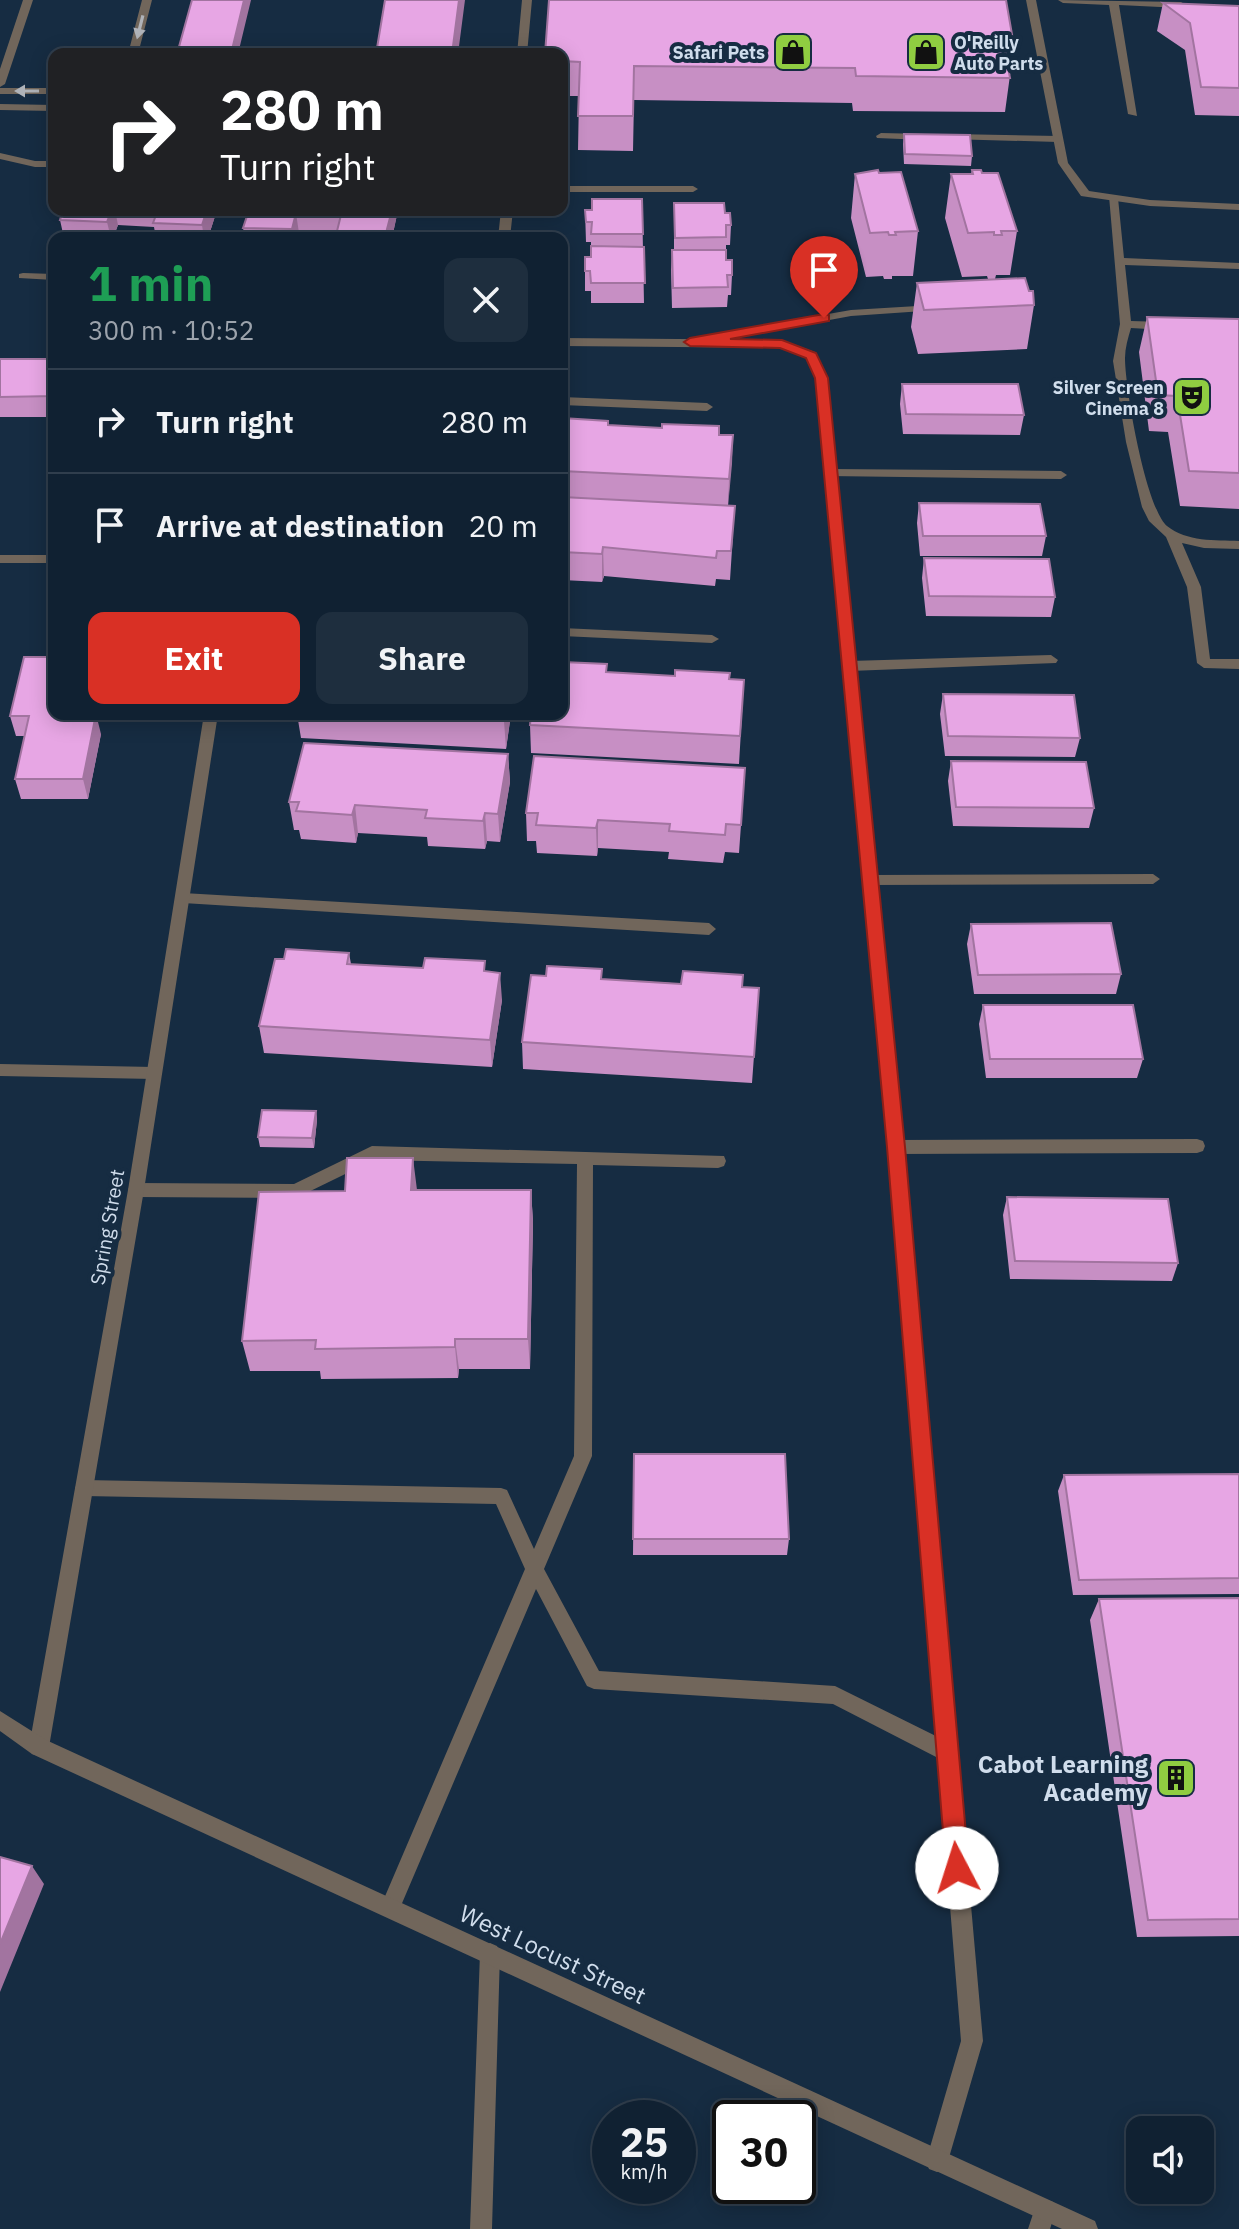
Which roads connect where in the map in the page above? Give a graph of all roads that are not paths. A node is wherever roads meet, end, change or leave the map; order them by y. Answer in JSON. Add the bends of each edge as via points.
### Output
{"nodes":[{"id":1,"x":28,"y":0,"type":"edge"},
{"id":2,"x":147,"y":0,"type":"edge"},
{"id":3,"x":527,"y":0,"type":"edge"},
{"id":4,"x":1031,"y":0,"type":"edge"},
{"id":5,"x":1063,"y":0,"type":"edge"},
{"id":6,"x":1114,"y":3,"type":"junction"},
{"id":7,"x":1192,"y":5,"type":"edge"},
{"id":8,"x":135,"y":48,"type":"edge"},
{"id":9,"x":523,"y":48,"type":"edge"},
{"id":10,"x":0,"y":84,"type":"edge"},
{"id":11,"x":0,"y":91,"type":"edge"},
{"id":12,"x":48,"y":91,"type":"edge"},
{"id":13,"x":0,"y":107,"type":"edge"},
{"id":14,"x":48,"y":108,"type":"edge"},
{"id":15,"x":1133,"y":114,"type":"dead end"},
{"id":16,"x":881,"y":136,"type":"dead end"},
{"id":17,"x":1058,"y":139,"type":"junction"},
{"id":18,"x":0,"y":156,"type":"edge"},
{"id":19,"x":48,"y":164,"type":"edge"},
{"id":20,"x":568,"y":189,"type":"edge"},
{"id":21,"x":693,"y":189,"type":"dead end"},
{"id":22,"x":1113,"y":198,"type":"junction"},
{"id":23,"x":1239,"y":207,"type":"edge"},
{"id":24,"x":1119,"y":261,"type":"junction"},
{"id":25,"x":1239,"y":266,"type":"edge"},
{"id":26,"x":23,"y":276,"type":"dead end"},
{"id":27,"x":48,"y":277,"type":"edge"},
{"id":28,"x":953,"y":307,"type":"edge"},
{"id":29,"x":1126,"y":324,"type":"junction"},
{"id":30,"x":1183,"y":327,"type":"edge"},
{"id":31,"x":568,"y":342,"type":"edge"},
{"id":32,"x":690,"y":342,"type":"junction"},
{"id":33,"x":568,"y":401,"type":"edge"},
{"id":34,"x":707,"y":407,"type":"dead end"},
{"id":35,"x":832,"y":473,"type":"junction"},
{"id":36,"x":1061,"y":475,"type":"dead end"},
{"id":37,"x":1172,"y":535,"type":"junction"},
{"id":38,"x":1239,"y":545,"type":"edge"},
{"id":39,"x":0,"y":559,"type":"edge"},
{"id":40,"x":48,"y":559,"type":"edge"},
{"id":41,"x":568,"y":632,"type":"edge"},
{"id":42,"x":712,"y":639,"type":"dead end"},
{"id":43,"x":1051,"y":660,"type":"dead end"},
{"id":44,"x":1239,"y":664,"type":"edge"},
{"id":45,"x":850,"y":666,"type":"junction"},
{"id":46,"x":210,"y":720,"type":"edge"},
{"id":47,"x":1153,"y":879,"type":"dead end"},
{"id":48,"x":870,"y":880,"type":"junction"},
{"id":49,"x":183,"y":898,"type":"junction"},
{"id":50,"x":709,"y":929,"type":"dead end"},
{"id":51,"x":0,"y":1070,"type":"edge"},
{"id":52,"x":154,"y":1073,"type":"junction"},
{"id":53,"x":1197,"y":1146,"type":"dead end"},
{"id":54,"x":896,"y":1147,"type":"junction"},
{"id":55,"x":585,"y":1158,"type":"junction"},
{"id":56,"x":718,"y":1161,"type":"dead end"},
{"id":57,"x":136,"y":1190,"type":"junction"},
{"id":58,"x":84,"y":1488,"type":"junction"},
{"id":59,"x":533,"y":1566,"type":"junction"},
{"id":60,"x":0,"y":1720,"type":"edge"},
{"id":61,"x":39,"y":1747,"type":"junction"},
{"id":62,"x":947,"y":1752,"type":"junction"},
{"id":63,"x":390,"y":1908,"type":"junction"},
{"id":64,"x":490,"y":1953,"type":"junction"},
{"id":65,"x":937,"y":2161,"type":"junction"},
{"id":66,"x":1042,"y":2219,"type":"edge"},
{"id":67,"x":481,"y":2229,"type":"edge"},
{"id":68,"x":1087,"y":2229,"type":"edge"}],
"edges":[{"from":1,"to":10,"type":"street"},
{"from":2,"to":8,"type":"street","one_way":true},
{"from":3,"to":9,"type":"street"},
{"from":4,"to":17,"type":"street"},
{"from":5,"to":6,"type":"street"},
{"from":6,"to":7,"type":"street"},
{"from":6,"to":15,"type":"street"},
{"from":12,"to":11,"type":"street","one_way":true},
{"from":13,"to":14,"type":"street"},
{"from":16,"to":17,"type":"street"},
{"from":17,"to":22,"type":"street","via":[[1063,163],[1085,194]]},
{"from":18,"to":19,"type":"street"},
{"from":20,"to":21,"type":"street"},
{"from":22,"to":23,"type":"street"},
{"from":22,"to":24,"type":"street"},
{"from":24,"to":25,"type":"street"},
{"from":24,"to":29,"type":"street"},
{"from":26,"to":27,"type":"street"},
{"from":28,"to":32,"type":"street","via":[[851,313]]},
{"from":29,"to":30,"type":"street"},
{"from":29,"to":37,"type":"street","via":[[1118,358],[1143,494],[1154,519]]},
{"from":31,"to":32,"type":"street"},
{"from":32,"to":35,"type":"street","via":[[782,344],[811,355],[822,378]]},
{"from":33,"to":34,"type":"street"},
{"from":35,"to":36,"type":"street"},
{"from":35,"to":45,"type":"street"},
{"from":37,"to":38,"type":"street","via":[[1195,543]]},
{"from":37,"to":44,"type":"street","via":[[1194,587],[1204,663]]},
{"from":39,"to":40,"type":"street"},
{"from":41,"to":42,"type":"street"},
{"from":43,"to":45,"type":"street"},
{"from":45,"to":48,"type":"street"},
{"from":46,"to":49,"type":"street","name":"Spring Street"},
{"from":47,"to":48,"type":"street"},
{"from":48,"to":54,"type":"street"},
{"from":49,"to":50,"type":"street"},
{"from":49,"to":52,"type":"street","name":"Spring Street"},
{"from":51,"to":52,"type":"street"},
{"from":52,"to":57,"type":"street","name":"Spring Street"},
{"from":53,"to":54,"type":"street"},
{"from":54,"to":62,"type":"street"},
{"from":55,"to":56,"type":"street"},
{"from":55,"to":57,"type":"street","via":[[372,1153],[296,1191]]},
{"from":55,"to":59,"type":"street","via":[[583,1456]]},
{"from":57,"to":58,"type":"street","name":"Spring Street"},
{"from":58,"to":59,"type":"street","via":[[501,1496]]},
{"from":58,"to":61,"type":"street","name":"Spring Street"},
{"from":59,"to":62,"type":"street","via":[[594,1680],[835,1695]]},
{"from":59,"to":63,"type":"street"},
{"from":60,"to":61,"type":"street","name":"West Locust Street"},
{"from":61,"to":63,"type":"street","name":"West Locust Street"},
{"from":62,"to":65,"type":"street","via":[[972,2041]]},
{"from":63,"to":64,"type":"street","name":"West Locust Street"},
{"from":64,"to":65,"type":"street","name":"West Locust Street"},
{"from":64,"to":67,"type":"street"},
{"from":65,"to":66,"type":"street","name":"West Locust Street"},
{"from":66,"to":68,"type":"street","name":"West Locust Street"}]}
